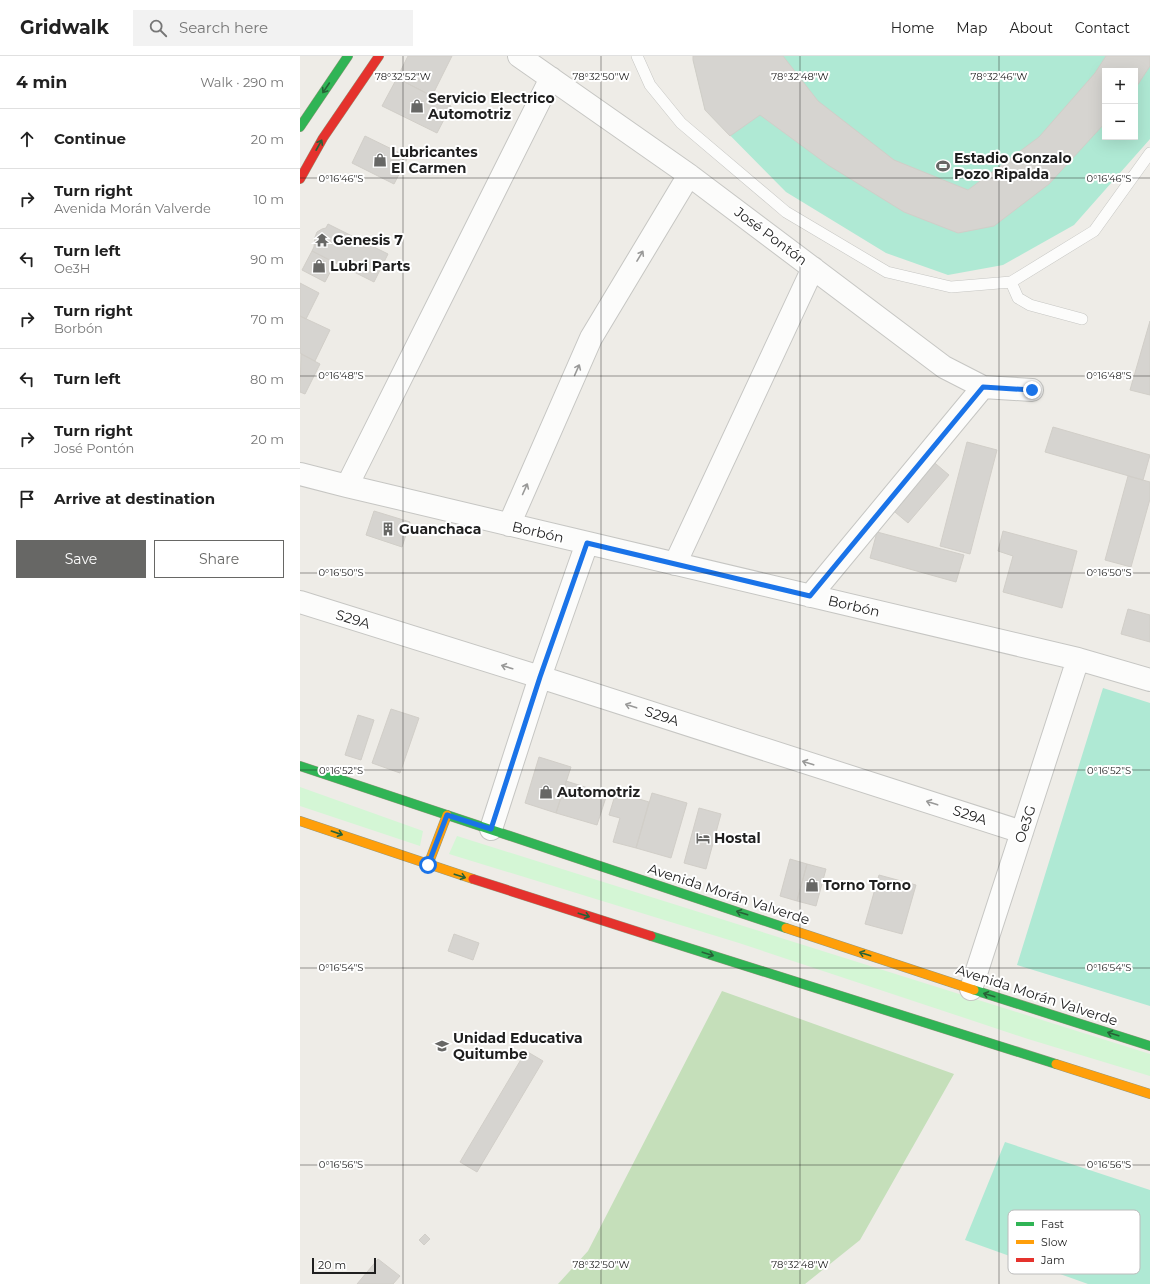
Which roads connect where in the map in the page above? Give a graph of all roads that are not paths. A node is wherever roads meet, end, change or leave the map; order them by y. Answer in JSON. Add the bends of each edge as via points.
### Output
{"nodes":[{"id":1,"x":348,"y":56,"type":"edge"},
{"id":2,"x":379,"y":56,"type":"edge"},
{"id":3,"x":519,"y":56,"type":"edge"},
{"id":4,"x":637,"y":56,"type":"edge"},
{"id":5,"x":551,"y":78,"type":"junction"},
{"id":6,"x":300,"y":127,"type":"edge"},
{"id":7,"x":1150,"y":153,"type":"edge"},
{"id":8,"x":689,"y":175,"type":"junction"},
{"id":9,"x":300,"y":179,"type":"edge"},
{"id":10,"x":813,"y":268,"type":"junction"},
{"id":11,"x":1011,"y":282,"type":"junction"},
{"id":12,"x":1082,"y":319,"type":"dead end"},
{"id":13,"x":983,"y":387,"type":"junction"},
{"id":14,"x":1032,"y":390,"type":"dead end"},
{"id":15,"x":300,"y":474,"type":"edge"},
{"id":16,"x":347,"y":486,"type":"junction"},
{"id":17,"x":509,"y":525,"type":"junction"},
{"id":18,"x":587,"y":543,"type":"junction"},
{"id":19,"x":675,"y":564,"type":"junction"},
{"id":20,"x":810,"y":596,"type":"junction"},
{"id":21,"x":300,"y":602,"type":"edge"},
{"id":22,"x":1078,"y":659,"type":"junction"},
{"id":23,"x":540,"y":677,"type":"junction"},
{"id":24,"x":1150,"y":680,"type":"edge"},
{"id":25,"x":300,"y":766,"type":"edge"},
{"id":26,"x":447,"y":815,"type":"junction"},
{"id":27,"x":300,"y":821,"type":"edge"},
{"id":28,"x":491,"y":829,"type":"junction"},
{"id":29,"x":1022,"y":832,"type":"junction"},
{"id":30,"x":428,"y":865,"type":"junction"},
{"id":31,"x":972,"y":989,"type":"junction"},
{"id":32,"x":1150,"y":1046,"type":"edge"},
{"id":33,"x":1150,"y":1094,"type":"edge"}],
"edges":[{"from":1,"to":6,"type":"main road","one_way":true},
{"from":9,"to":2,"type":"main road","one_way":true,"via":[[323,138]]},
{"from":3,"to":5,"type":"street","name":"José Pontón"},
{"from":4,"to":11,"type":"lane","via":[[650,85],[681,123],[786,212],[887,272],[951,286]]},
{"from":5,"to":8,"type":"street","name":"José Pontón"},
{"from":5,"to":16,"type":"street"},
{"from":7,"to":11,"type":"lane","via":[[1094,232]]},
{"from":8,"to":10,"type":"street","name":"José Pontón"},
{"from":17,"to":8,"type":"street","one_way":true,"via":[[591,338]]},
{"from":10,"to":13,"type":"street","name":"José Pontón","via":[[944,368]]},
{"from":10,"to":19,"type":"street"},
{"from":11,"to":12,"type":"lane","via":[[1018,298],[1030,305]]},
{"from":13,"to":14,"type":"street","name":"José Pontón"},
{"from":13,"to":20,"type":"street"},
{"from":15,"to":16,"type":"street","name":"Borbón"},
{"from":16,"to":17,"type":"street","name":"Borbón"},
{"from":17,"to":18,"type":"street","name":"Borbón"},
{"from":18,"to":19,"type":"street","name":"Borbón"},
{"from":18,"to":23,"type":"street"},
{"from":19,"to":20,"type":"street","name":"Borbón"},
{"from":20,"to":22,"type":"street","name":"Borbón"},
{"from":23,"to":21,"type":"street","name":"S29A","one_way":true},
{"from":22,"to":24,"type":"street","name":"Borbón"},
{"from":22,"to":29,"type":"street","name":"Oe3G"},
{"from":23,"to":28,"type":"street"},
{"from":29,"to":23,"type":"street","name":"S29A","one_way":true},
{"from":25,"to":26,"type":"main road","name":"Avenida Morán Valverde"},
{"from":26,"to":28,"type":"main road","name":"Avenida Morán Valverde"},
{"from":26,"to":30,"type":"main road"},
{"from":27,"to":30,"type":"main road","one_way":true},
{"from":31,"to":28,"type":"main road","name":"Avenida Morán Valverde","one_way":true},
{"from":29,"to":31,"type":"street","name":"Oe3G"},
{"from":30,"to":33,"type":"main road","one_way":true},
{"from":32,"to":31,"type":"main road","name":"Avenida Morán Valverde","one_way":true}]}
